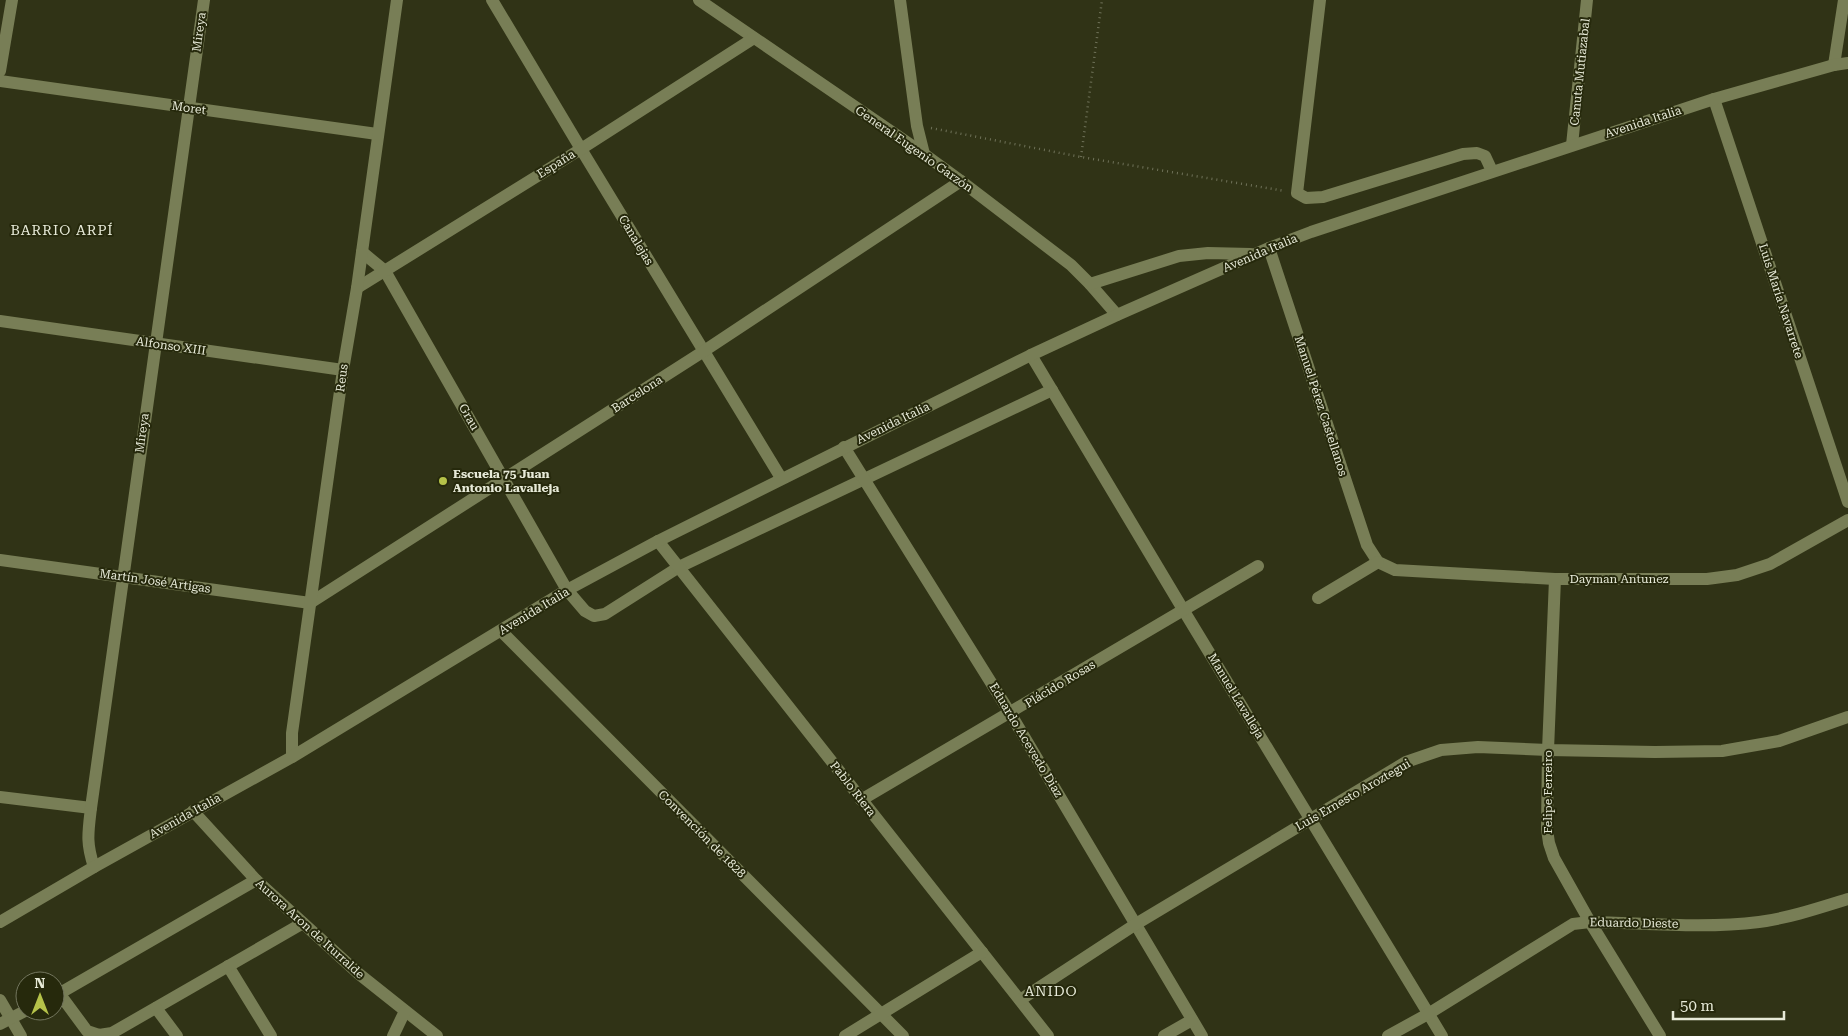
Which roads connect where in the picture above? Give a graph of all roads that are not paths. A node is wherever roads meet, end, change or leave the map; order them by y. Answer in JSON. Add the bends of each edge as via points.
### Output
{"nodes":[{"id":1,"x":12,"y":0,"type":"edge"},
{"id":2,"x":204,"y":0,"type":"edge"},
{"id":3,"x":397,"y":0,"type":"edge"},
{"id":4,"x":492,"y":0,"type":"edge"},
{"id":5,"x":699,"y":0,"type":"edge"},
{"id":6,"x":900,"y":0,"type":"edge"},
{"id":7,"x":1320,"y":0,"type":"edge"},
{"id":8,"x":1587,"y":0,"type":"edge"},
{"id":9,"x":1844,"y":0,"type":"edge"},
{"id":10,"x":754,"y":38,"type":"junction"},
{"id":11,"x":1848,"y":63,"type":"edge"},
{"id":12,"x":1834,"y":65,"type":"junction"},
{"id":13,"x":0,"y":71,"type":"edge"},
{"id":14,"x":0,"y":81,"type":"edge"},
{"id":15,"x":1714,"y":99,"type":"junction"},
{"id":16,"x":188,"y":108,"type":"junction"},
{"id":17,"x":377,"y":134,"type":"junction"},
{"id":18,"x":1572,"y":145,"type":"junction"},
{"id":19,"x":581,"y":149,"type":"junction"},
{"id":20,"x":924,"y":154,"type":"junction"},
{"id":21,"x":1492,"y":171,"type":"junction"},
{"id":22,"x":961,"y":181,"type":"junction"},
{"id":23,"x":1269,"y":248,"type":"junction"},
{"id":24,"x":362,"y":252,"type":"junction"},
{"id":25,"x":1254,"y":255,"type":"junction"},
{"id":26,"x":385,"y":271,"type":"junction"},
{"id":27,"x":1090,"y":284,"type":"junction"},
{"id":28,"x":356,"y":288,"type":"junction"},
{"id":29,"x":1117,"y":315,"type":"junction"},
{"id":30,"x":0,"y":322,"type":"edge"},
{"id":31,"x":154,"y":343,"type":"junction"},
{"id":32,"x":704,"y":351,"type":"junction"},
{"id":33,"x":1031,"y":355,"type":"junction"},
{"id":34,"x":342,"y":370,"type":"junction"},
{"id":35,"x":1052,"y":390,"type":"junction"},
{"id":36,"x":844,"y":447,"type":"junction"},
{"id":37,"x":781,"y":478,"type":"junction"},
{"id":38,"x":505,"y":480,"type":"junction"},
{"id":39,"x":864,"y":480,"type":"junction"},
{"id":40,"x":1848,"y":502,"type":"edge"},
{"id":41,"x":1848,"y":520,"type":"edge"},
{"id":42,"x":658,"y":540,"type":"junction"},
{"id":43,"x":0,"y":560,"type":"edge"},
{"id":44,"x":1378,"y":562,"type":"junction"},
{"id":45,"x":1258,"y":566,"type":"dead end"},
{"id":46,"x":679,"y":567,"type":"junction"},
{"id":47,"x":123,"y":577,"type":"junction"},
{"id":48,"x":1555,"y":579,"type":"junction"},
{"id":49,"x":568,"y":590,"type":"junction"},
{"id":50,"x":1318,"y":598,"type":"dead end"},
{"id":51,"x":310,"y":604,"type":"junction"},
{"id":52,"x":1184,"y":611,"type":"junction"},
{"id":53,"x":501,"y":631,"type":"junction"},
{"id":54,"x":1010,"y":713,"type":"junction"},
{"id":55,"x":1848,"y":717,"type":"edge"},
{"id":56,"x":1548,"y":750,"type":"junction"},
{"id":57,"x":292,"y":757,"type":"junction"},
{"id":58,"x":0,"y":796,"type":"edge"},
{"id":59,"x":861,"y":800,"type":"junction"},
{"id":60,"x":91,"y":808,"type":"junction"},
{"id":61,"x":193,"y":812,"type":"junction"},
{"id":62,"x":1310,"y":820,"type":"junction"},
{"id":63,"x":94,"y":866,"type":"junction"},
{"id":64,"x":256,"y":880,"type":"junction"},
{"id":65,"x":1848,"y":899,"type":"edge"},
{"id":66,"x":0,"y":922,"type":"edge"},
{"id":67,"x":1590,"y":922,"type":"junction"},
{"id":68,"x":303,"y":923,"type":"junction"},
{"id":69,"x":1136,"y":924,"type":"junction"},
{"id":70,"x":982,"y":952,"type":"junction"},
{"id":71,"x":228,"y":966,"type":"junction"},
{"id":72,"x":65,"y":989,"type":"edge"},
{"id":73,"x":0,"y":1000,"type":"edge"},
{"id":74,"x":1020,"y":1000,"type":"junction"},
{"id":75,"x":65,"y":1004,"type":"edge"},
{"id":76,"x":156,"y":1008,"type":"junction"},
{"id":77,"x":405,"y":1011,"type":"junction"},
{"id":78,"x":881,"y":1014,"type":"junction"},
{"id":79,"x":1428,"y":1014,"type":"junction"},
{"id":80,"x":1192,"y":1020,"type":"junction"},
{"id":81,"x":5,"y":1021,"type":"edge"},
{"id":82,"x":20,"y":1036,"type":"edge"},
{"id":83,"x":177,"y":1036,"type":"edge"},
{"id":84,"x":271,"y":1036,"type":"edge"},
{"id":85,"x":393,"y":1036,"type":"edge"},
{"id":86,"x":437,"y":1036,"type":"edge"},
{"id":87,"x":845,"y":1036,"type":"edge"},
{"id":88,"x":903,"y":1036,"type":"edge"},
{"id":89,"x":1048,"y":1036,"type":"edge"},
{"id":90,"x":1164,"y":1036,"type":"edge"},
{"id":91,"x":1202,"y":1036,"type":"edge"},
{"id":92,"x":1388,"y":1036,"type":"edge"},
{"id":93,"x":1442,"y":1036,"type":"edge"},
{"id":94,"x":1660,"y":1036,"type":"edge"}],
"edges":[{"from":1,"to":13,"type":"street"},
{"from":2,"to":16,"type":"street","name":"Mireya"},
{"from":3,"to":17,"type":"street","name":"Reus"},
{"from":4,"to":19,"type":"street","name":"Canalejas"},
{"from":5,"to":10,"type":"street","name":"General Eugenio Garzón"},
{"from":6,"to":20,"type":"street","via":[[917,126]]},
{"from":7,"to":21,"type":"street","via":[[1297,193],[1306,198],[1323,197],[1463,154],[1485,156]]},
{"from":8,"to":18,"type":"street","name":"Canuta Mutiazabal"},
{"from":9,"to":12,"type":"street"},
{"from":10,"to":19,"type":"street","name":"España"},
{"from":10,"to":20,"type":"street","name":"General Eugenio Garzón"},
{"from":11,"to":12,"type":"street","name":"Avenida Italia"},
{"from":12,"to":15,"type":"street","name":"Avenida Italia"},
{"from":14,"to":16,"type":"street","name":"Moret"},
{"from":15,"to":18,"type":"street","name":"Avenida Italia"},
{"from":15,"to":40,"type":"street","name":"Luis María Navarrete"},
{"from":16,"to":17,"type":"street","name":"Moret"},
{"from":16,"to":31,"type":"street","name":"Mireya"},
{"from":17,"to":24,"type":"street","name":"Reus"},
{"from":18,"to":21,"type":"street","name":"Avenida Italia"},
{"from":19,"to":26,"type":"street","name":"España"},
{"from":19,"to":32,"type":"street","name":"Canalejas"},
{"from":20,"to":22,"type":"street","name":"General Eugenio Garzón"},
{"from":21,"to":23,"type":"street","name":"Avenida Italia"},
{"from":22,"to":27,"type":"street","name":"General Eugenio Garzón"},
{"from":22,"to":32,"type":"street","name":"Barcelona"},
{"from":23,"to":25,"type":"street","name":"Avenida Italia"},
{"from":23,"to":44,"type":"street","name":"Manuel Pérez Castellanos","via":[[1367,546]]},
{"from":24,"to":26,"type":"street","name":"Grau"},
{"from":24,"to":28,"type":"street","name":"Reus"},
{"from":25,"to":27,"type":"street","via":[[1208,253],[1179,256]]},
{"from":25,"to":29,"type":"street","name":"Avenida Italia"},
{"from":26,"to":28,"type":"street","name":"España"},
{"from":26,"to":38,"type":"street","name":"Grau"},
{"from":27,"to":29,"type":"street","name":"General Eugenio Garzón"},
{"from":28,"to":34,"type":"street","name":"Reus"},
{"from":29,"to":33,"type":"street","name":"Avenida Italia"},
{"from":30,"to":31,"type":"street","name":"Alfonso XIII"},
{"from":31,"to":34,"type":"street","name":"Alfonso XIII"},
{"from":31,"to":47,"type":"street","name":"Mireya"},
{"from":32,"to":37,"type":"street","name":"Canalejas"},
{"from":32,"to":38,"type":"street","name":"Barcelona"},
{"from":33,"to":35,"type":"street","name":"Manuel Lavalleja"},
{"from":33,"to":36,"type":"street","name":"Avenida Italia"},
{"from":34,"to":51,"type":"street","name":"Reus"},
{"from":35,"to":39,"type":"street","name":"Grau"},
{"from":35,"to":52,"type":"street","name":"Manuel Lavalleja"},
{"from":36,"to":37,"type":"street","name":"Avenida Italia"},
{"from":36,"to":39,"type":"street","name":"Eduardo Acevedo Diaz"},
{"from":37,"to":42,"type":"street","name":"Avenida Italia"},
{"from":38,"to":49,"type":"street","name":"Grau"},
{"from":38,"to":51,"type":"street","name":"Barcelona"},
{"from":39,"to":46,"type":"street","name":"Grau"},
{"from":39,"to":54,"type":"street","name":"Eduardo Acevedo Diaz"},
{"from":41,"to":48,"type":"street","name":"Dayman Antunez","via":[[1770,564],[1737,576],[1707,579]]},
{"from":42,"to":46,"type":"street","name":"Pablo Riera"},
{"from":42,"to":49,"type":"street","name":"Avenida Italia"},
{"from":43,"to":47,"type":"street","name":"Martín José Artigas"},
{"from":44,"to":48,"type":"street","name":"Dayman Antunez","via":[[1395,570]]},
{"from":44,"to":50,"type":"street"},
{"from":45,"to":52,"type":"street","name":"Plácido Rosas"},
{"from":46,"to":49,"type":"street","name":"Grau","via":[[605,614],[594,616],[585,611]]},
{"from":46,"to":59,"type":"street","name":"Pablo Riera"},
{"from":47,"to":51,"type":"street","name":"Martín José Artigas"},
{"from":47,"to":60,"type":"street","name":"Mireya"},
{"from":48,"to":56,"type":"street","name":"Felipe Ferreiro"},
{"from":49,"to":53,"type":"street","name":"Avenida Italia"},
{"from":51,"to":57,"type":"street","name":"Reus","via":[[292,733]]},
{"from":52,"to":54,"type":"street","name":"Plácido Rosas"},
{"from":52,"to":62,"type":"street","name":"Manuel Lavalleja"},
{"from":53,"to":57,"type":"street","name":"Avenida Italia"},
{"from":53,"to":78,"type":"street","name":"Convención de 1828"},
{"from":54,"to":59,"type":"street","name":"Plácido Rosas"},
{"from":54,"to":69,"type":"street","name":"Eduardo Acevedo Diaz"},
{"from":55,"to":56,"type":"street","name":"Luis Ernesto Aroztegui","via":[[1779,741],[1722,751]]},
{"from":56,"to":62,"type":"street","name":"Luis Ernesto Aroztegui","via":[[1478,747],[1440,750],[1406,762]]},
{"from":56,"to":67,"type":"street","name":"Felipe Ferreiro","via":[[1549,843]]},
{"from":57,"to":61,"type":"street","name":"Avenida Italia"},
{"from":58,"to":60,"type":"street"},
{"from":59,"to":70,"type":"street","name":"Pablo Riera"},
{"from":60,"to":63,"type":"street","name":"Mireya","via":[[87,839]]},
{"from":61,"to":63,"type":"street","name":"Avenida Italia"},
{"from":61,"to":64,"type":"street","name":"Aurora Aron de Iturralde"},
{"from":62,"to":69,"type":"street","name":"Luis Ernesto Aroztegui"},
{"from":62,"to":79,"type":"street","name":"Manuel Lavalleja"},
{"from":63,"to":66,"type":"street","name":"Avenida Italia"},
{"from":64,"to":68,"type":"street","name":"Aurora Aron de Iturralde"},
{"from":64,"to":72,"type":"street"},
{"from":65,"to":67,"type":"street","name":"Eduardo Dieste","via":[[1759,922]]},
{"from":67,"to":79,"type":"street","name":"Eduardo Dieste","via":[[1573,924]]},
{"from":67,"to":94,"type":"street","name":"Felipe Ferreiro"},
{"from":68,"to":71,"type":"street"},
{"from":68,"to":77,"type":"street","name":"Aurora Aron de Iturralde"},
{"from":69,"to":74,"type":"street","name":"Luis Ernesto Aroztegui"},
{"from":69,"to":80,"type":"street","name":"Eduardo Acevedo Diaz"},
{"from":70,"to":74,"type":"street","name":"Pablo Riera"},
{"from":70,"to":78,"type":"street"},
{"from":71,"to":76,"type":"street"},
{"from":71,"to":84,"type":"street"},
{"from":73,"to":81,"type":"street"},
{"from":74,"to":89,"type":"street","name":"Pablo Riera"},
{"from":75,"to":76,"type":"street","via":[[87,1030],[99,1035],[112,1034]]},
{"from":76,"to":83,"type":"street"},
{"from":77,"to":85,"type":"street"},
{"from":77,"to":86,"type":"street","name":"Aurora Aron de Iturralde"},
{"from":78,"to":87,"type":"street"},
{"from":78,"to":88,"type":"street","name":"Convención de 1828"},
{"from":79,"to":92,"type":"street","name":"Eduardo Dieste"},
{"from":79,"to":93,"type":"street","name":"Manuel Lavalleja"},
{"from":80,"to":90,"type":"street"},
{"from":80,"to":91,"type":"street","name":"Eduardo Acevedo Diaz"},
{"from":81,"to":82,"type":"street"}]}
